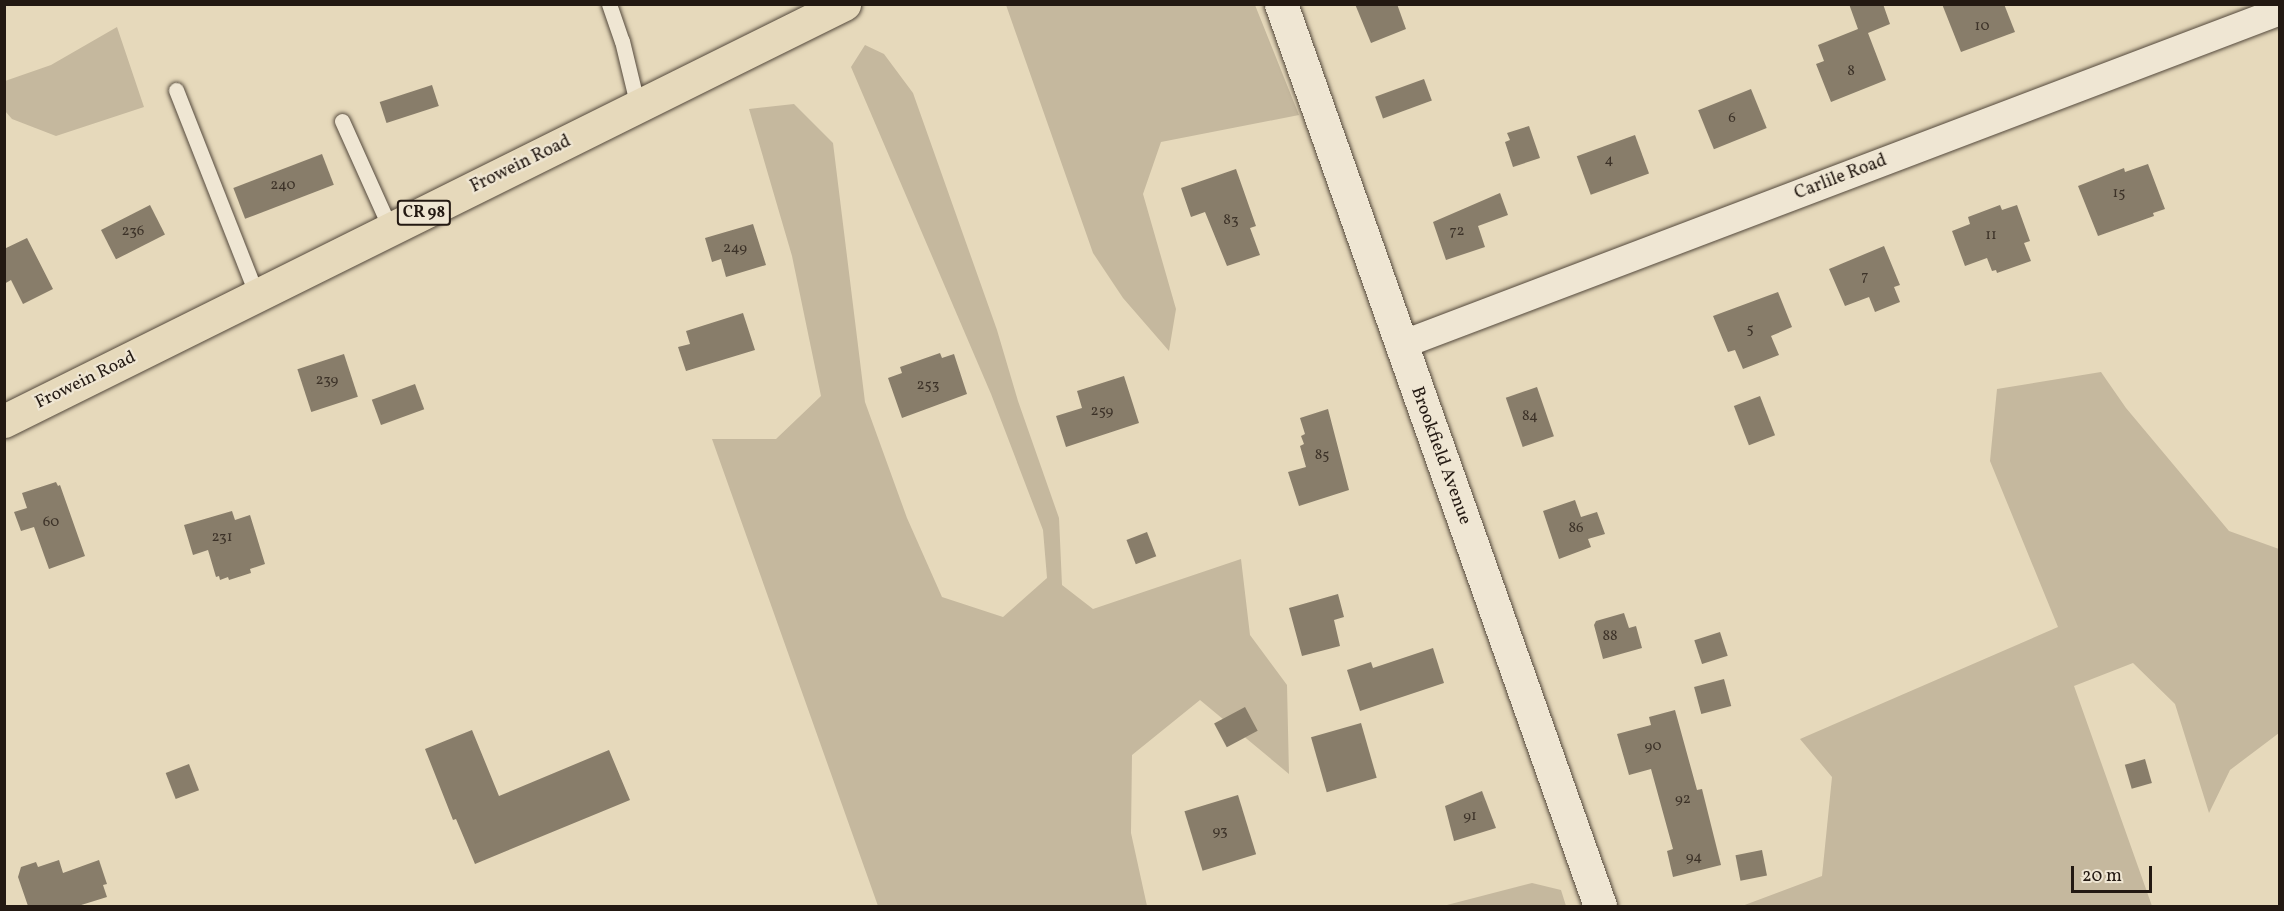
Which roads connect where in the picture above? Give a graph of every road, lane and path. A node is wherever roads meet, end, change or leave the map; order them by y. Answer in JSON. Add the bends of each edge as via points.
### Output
{"nodes":[{"id":1,"x":609,"y":4,"type":"edge"},
{"id":2,"x":844,"y":4,"type":"edge"},
{"id":3,"x":1281,"y":4,"type":"edge"},
{"id":4,"x":2280,"y":9,"type":"edge"},
{"id":5,"x":176,"y":90,"type":"dead end"},
{"id":6,"x":638,"y":107,"type":"junction"},
{"id":7,"x":342,"y":121,"type":"dead end"},
{"id":8,"x":391,"y":230,"type":"junction"},
{"id":9,"x":257,"y":296,"type":"junction"},
{"id":10,"x":1401,"y":345,"type":"junction"},
{"id":11,"x":4,"y":421,"type":"edge"},
{"id":12,"x":1600,"y":906,"type":"edge"}],
"edges":[{"from":1,"to":6,"type":"lane"},
{"from":2,"to":6,"type":"main road","name":"Frowein Road","number":"CR 98"},
{"from":3,"to":10,"type":"main road","name":"Brookfield Avenue"},
{"from":4,"to":10,"type":"street","name":"Carlile Road"},
{"from":5,"to":9,"type":"lane"},
{"from":6,"to":8,"type":"main road","name":"Frowein Road","number":"CR 98"},
{"from":7,"to":8,"type":"lane"},
{"from":8,"to":9,"type":"main road","name":"Frowein Road","number":"CR 98"},
{"from":9,"to":11,"type":"main road","name":"Frowein Road","number":"CR 98"},
{"from":10,"to":12,"type":"main road","name":"Brookfield Avenue"}]}
